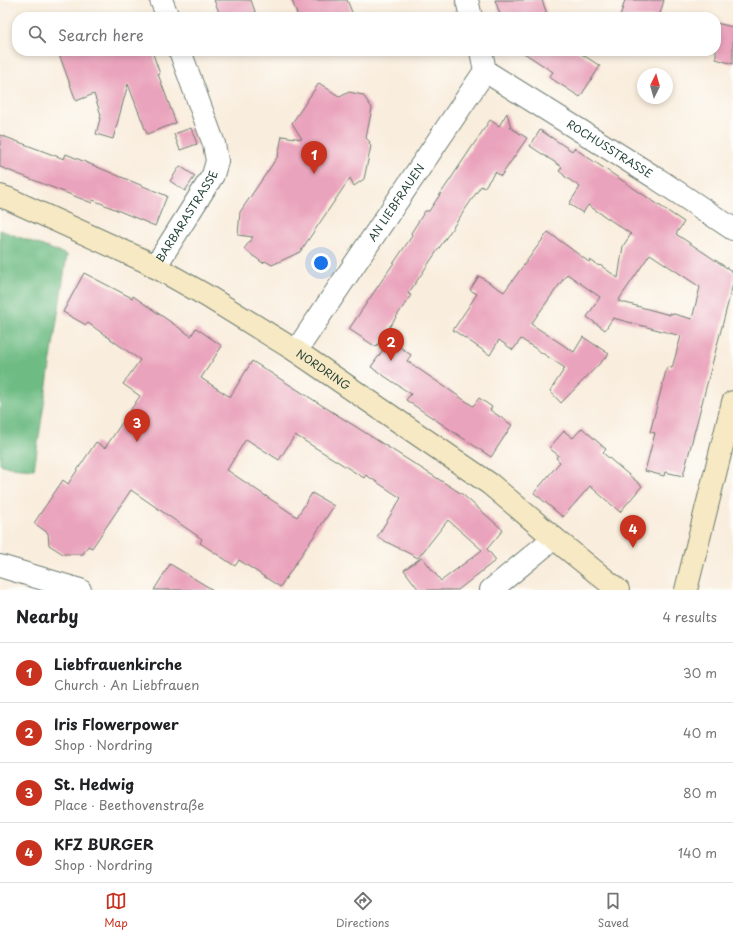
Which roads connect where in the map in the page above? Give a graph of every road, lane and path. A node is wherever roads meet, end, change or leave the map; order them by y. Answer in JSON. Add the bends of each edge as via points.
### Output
{"nodes":[{"id":1,"x":161,"y":0,"type":"edge"},
{"id":2,"x":467,"y":0,"type":"edge"},
{"id":3,"x":166,"y":12,"type":"edge"},
{"id":4,"x":470,"y":12,"type":"edge"},
{"id":5,"x":182,"y":56,"type":"edge"},
{"id":6,"x":483,"y":61,"type":"edge"},
{"id":7,"x":0,"y":196,"type":"edge"},
{"id":8,"x":733,"y":229,"type":"edge"},
{"id":9,"x":155,"y":267,"type":"junction"},
{"id":10,"x":296,"y":351,"type":"junction"},
{"id":11,"x":733,"y":402,"type":"edge"},
{"id":12,"x":554,"y":538,"type":"junction"},
{"id":13,"x":0,"y":566,"type":"edge"},
{"id":14,"x":80,"y":590,"type":"edge"},
{"id":15,"x":491,"y":590,"type":"edge"},
{"id":16,"x":618,"y":590,"type":"edge"},
{"id":17,"x":686,"y":590,"type":"edge"}],
"edges":[{"from":1,"to":3,"type":"street"},
{"from":2,"to":4,"type":"street"},
{"from":5,"to":9,"type":"street","name":"BARBARASTRASSE","via":[[214,144],[217,161],[213,175]]},
{"from":6,"to":8,"type":"street","name":"ROCHUSSTRASSE"},
{"from":6,"to":10,"type":"street","name":"AN LIEBFRAUEN"},
{"from":7,"to":9,"type":"street","name":"NORDRING"},
{"from":9,"to":10,"type":"street","name":"NORDRING"},
{"from":10,"to":12,"type":"street","name":"NORDRING","via":[[490,484]]},
{"from":11,"to":17,"type":"street"},
{"from":12,"to":15,"type":"street"},
{"from":12,"to":16,"type":"street","name":"NORDRING"},
{"from":13,"to":14,"type":"street"}]}
